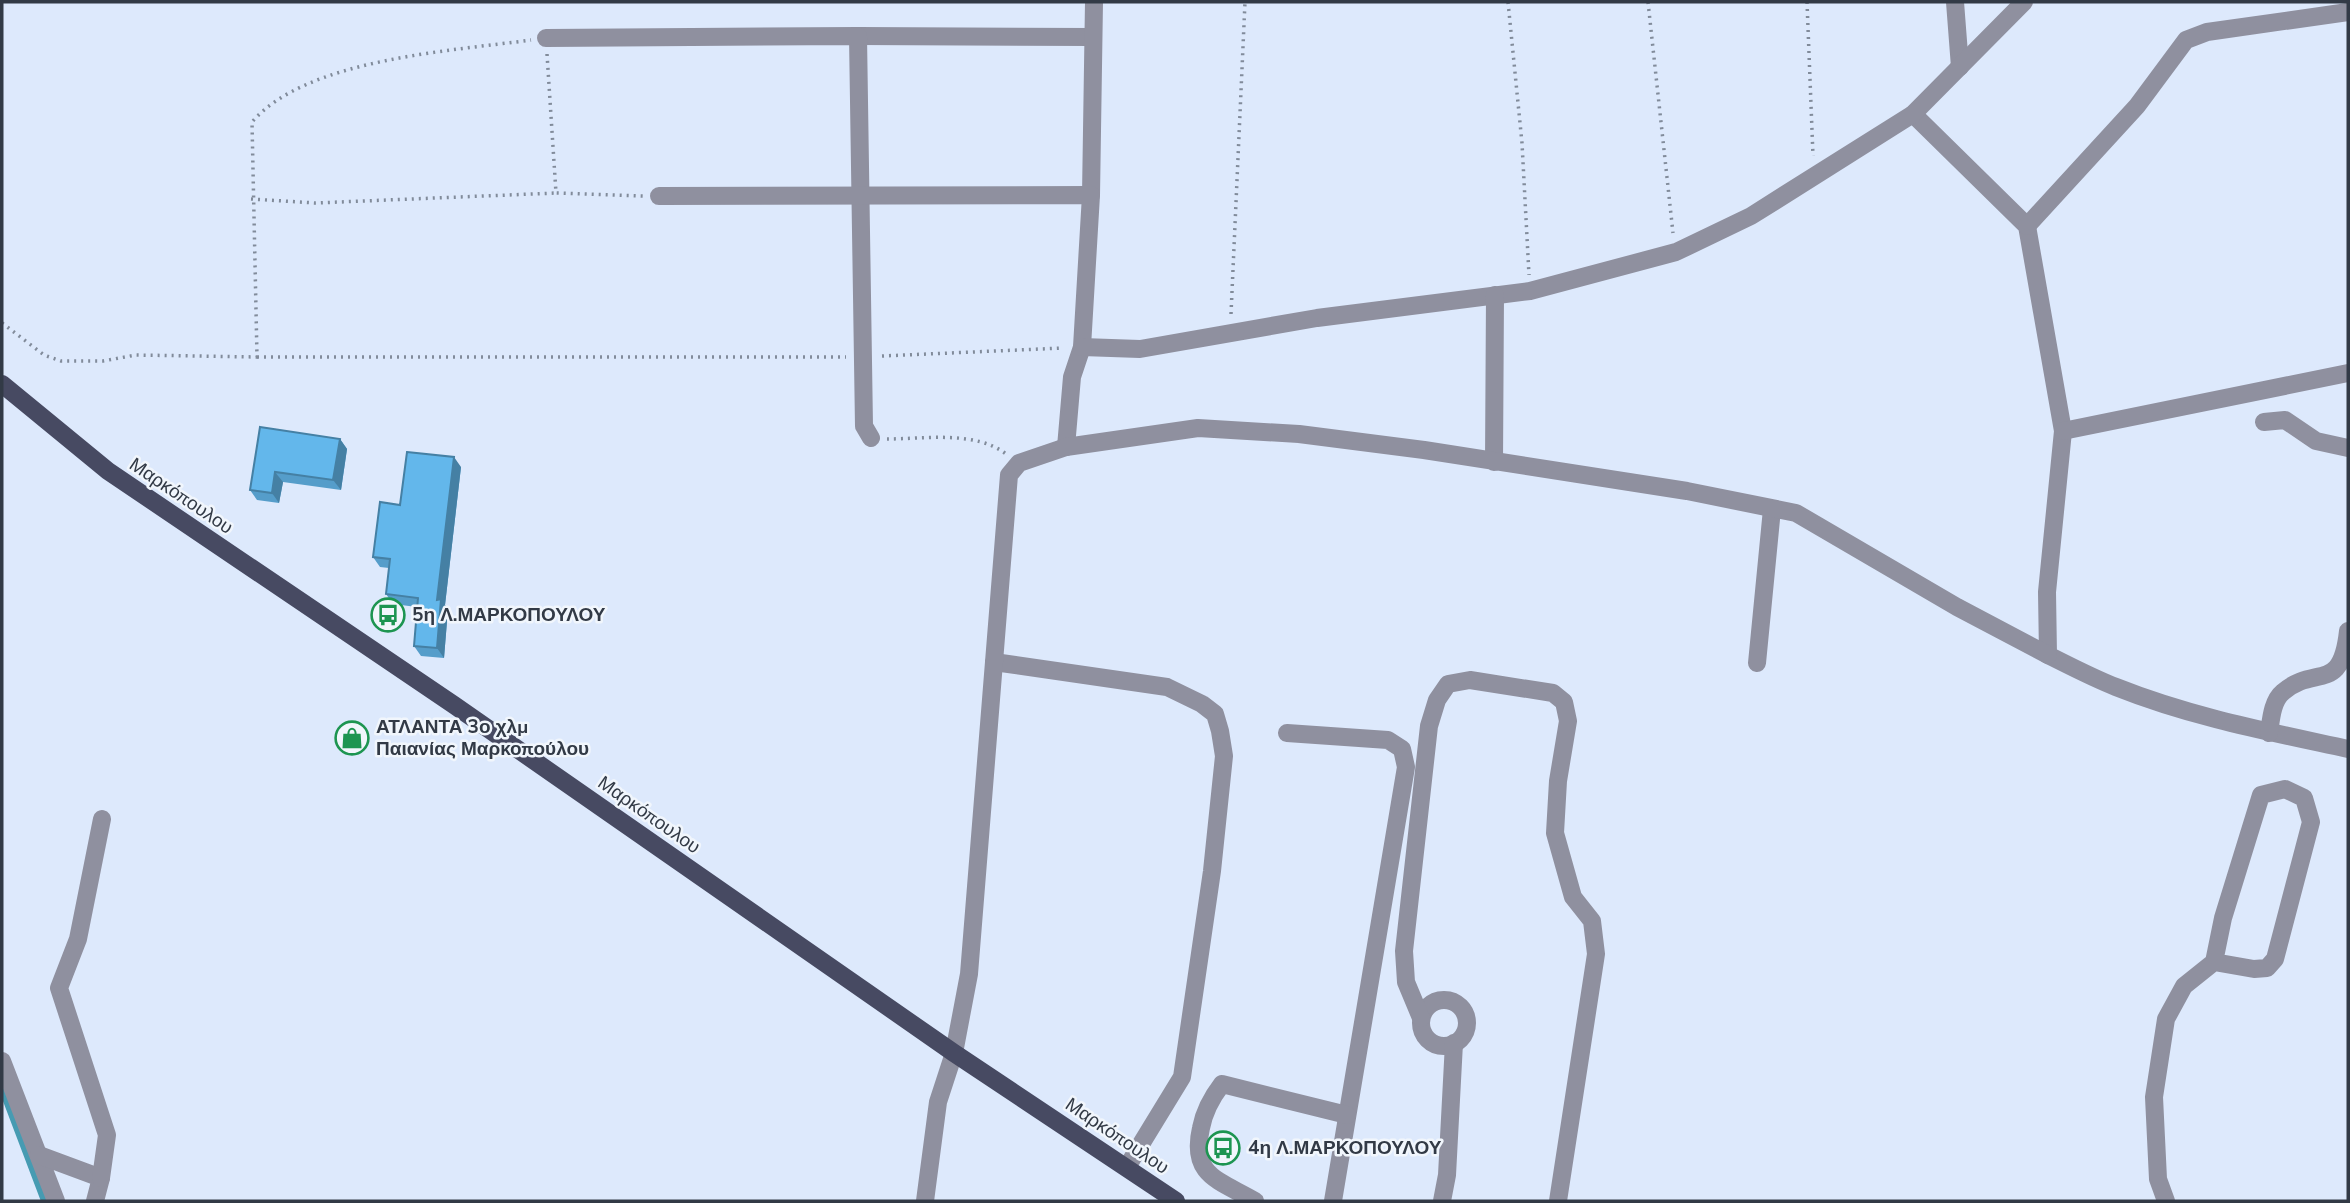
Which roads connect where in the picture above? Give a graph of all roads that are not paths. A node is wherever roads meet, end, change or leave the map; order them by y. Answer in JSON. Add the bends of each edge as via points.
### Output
{"nodes":[{"id":1,"x":1094,"y":2,"type":"edge"},
{"id":2,"x":1955,"y":2,"type":"edge"},
{"id":3,"x":2024,"y":2,"type":"edge"},
{"id":4,"x":2348,"y":12,"type":"edge"},
{"id":5,"x":858,"y":36,"type":"junction"},
{"id":6,"x":1093,"y":37,"type":"junction"},
{"id":7,"x":546,"y":38,"type":"road end"},
{"id":8,"x":1960,"y":67,"type":"junction"},
{"id":9,"x":1913,"y":114,"type":"junction"},
{"id":10,"x":1090,"y":195,"type":"junction"},
{"id":11,"x":659,"y":196,"type":"road end"},
{"id":12,"x":859,"y":198,"type":"junction"},
{"id":13,"x":2027,"y":226,"type":"junction"},
{"id":14,"x":1495,"y":295,"type":"junction"},
{"id":15,"x":1082,"y":347,"type":"junction"},
{"id":16,"x":2348,"y":373,"type":"edge"},
{"id":17,"x":2,"y":384,"type":"edge"},
{"id":18,"x":2264,"y":422,"type":"dead end"},
{"id":19,"x":2063,"y":430,"type":"junction"},
{"id":20,"x":871,"y":438,"type":"road end"},
{"id":21,"x":1066,"y":447,"type":"junction"},
{"id":22,"x":2348,"y":448,"type":"edge"},
{"id":23,"x":1494,"y":462,"type":"junction"},
{"id":24,"x":1772,"y":509,"type":"junction"},
{"id":25,"x":2348,"y":631,"type":"edge"},
{"id":26,"x":2048,"y":655,"type":"junction"},
{"id":27,"x":994,"y":662,"type":"junction"},
{"id":28,"x":1757,"y":663,"type":"dead end"},
{"id":29,"x":1287,"y":733,"type":"dead end"},
{"id":30,"x":2269,"y":733,"type":"junction"},
{"id":31,"x":2348,"y":749,"type":"edge"},
{"id":32,"x":102,"y":819,"type":"dead end"},
{"id":33,"x":2214,"y":962,"type":"junction"},
{"id":34,"x":1421,"y":1018,"type":"junction"},
{"id":35,"x":1454,"y":1043,"type":"junction"},
{"id":36,"x":954,"y":1053,"type":"junction"},
{"id":37,"x":2,"y":1061,"type":"edge"},
{"id":38,"x":1348,"y":1115,"type":"junction"},
{"id":39,"x":39,"y":1155,"type":"junction"},
{"id":40,"x":1127,"y":1167,"type":"junction"},
{"id":41,"x":100,"y":1178,"type":"junction"},
{"id":42,"x":56,"y":1201,"type":"edge"},
{"id":43,"x":95,"y":1201,"type":"edge"},
{"id":44,"x":925,"y":1201,"type":"edge"},
{"id":45,"x":1176,"y":1201,"type":"edge"},
{"id":46,"x":1255,"y":1201,"type":"edge"},
{"id":47,"x":1333,"y":1201,"type":"edge"},
{"id":48,"x":1442,"y":1201,"type":"edge"},
{"id":49,"x":1558,"y":1201,"type":"edge"},
{"id":50,"x":2166,"y":1201,"type":"edge"}],
"edges":[{"from":1,"to":6,"type":"street"},
{"from":2,"to":8,"type":"street"},
{"from":3,"to":8,"type":"street"},
{"from":4,"to":13,"type":"street","via":[[2207,32],[2186,40],[2137,106]]},
{"from":5,"to":6,"type":"street"},
{"from":5,"to":7,"type":"street"},
{"from":5,"to":12,"type":"street"},
{"from":6,"to":10,"type":"street"},
{"from":8,"to":9,"type":"street"},
{"from":9,"to":13,"type":"street"},
{"from":9,"to":14,"type":"street","via":[[1751,216],[1676,252],[1530,291]]},
{"from":10,"to":12,"type":"street"},
{"from":10,"to":15,"type":"street"},
{"from":11,"to":12,"type":"street"},
{"from":12,"to":20,"type":"street","via":[[864,426]]},
{"from":13,"to":19,"type":"street"},
{"from":14,"to":15,"type":"street","via":[[1317,318],[1140,349]]},
{"from":14,"to":23,"type":"street"},
{"from":15,"to":21,"type":"street","via":[[1072,377]]},
{"from":16,"to":19,"type":"street"},
{"from":17,"to":36,"type":"main road","name":"Μαρκόπουλου","via":[[108,471]]},
{"from":18,"to":22,"type":"street","via":[[2285,420],[2316,441]]},
{"from":19,"to":26,"type":"street","via":[[2048,592]]},
{"from":21,"to":23,"type":"street","via":[[1198,428],[1299,434]]},
{"from":21,"to":27,"type":"street","via":[[1019,463],[1010,475]]},
{"from":23,"to":24,"type":"street","via":[[1687,491]]},
{"from":24,"to":26,"type":"street","via":[[1796,513]]},
{"from":24,"to":28,"type":"street"},
{"from":25,"to":30,"type":"street","via":[[2338,667],[2327,677],[2281,692]]},
{"from":26,"to":30,"type":"street","via":[[2115,687]]},
{"from":27,"to":36,"type":"street","via":[[970,974]]},
{"from":27,"to":40,"type":"street","via":[[1167,687],[1215,713],[1220,731],[1224,756],[1212,871],[1182,1077]]},
{"from":29,"to":38,"type":"street","via":[[1388,740],[1402,749],[1406,767]]},
{"from":30,"to":31,"type":"street"},
{"from":32,"to":41,"type":"street","via":[[78,939],[59,988],[107,1135]]},
{"from":33,"to":33,"type":"street","via":[[2261,795],[2286,789],[2304,798],[2311,822],[2275,958],[2267,968],[2254,969]]},
{"from":33,"to":50,"type":"street","via":[[2185,986],[2166,1019],[2154,1097],[2158,1179]]},
{"from":34,"to":35,"type":"street","via":[[1427,1039],[1440,1046]]},
{"from":34,"to":35,"type":"street","via":[[1436,1002],[1458,1005],[1466,1025]]},
{"from":34,"to":49,"type":"street","via":[[1406,982],[1404,951],[1429,726],[1437,700],[1448,684],[1470,680],[1553,693],[1564,702],[1568,722],[1555,833],[1573,897],[1592,921],[1596,954]]},
{"from":35,"to":48,"type":"street"},
{"from":36,"to":40,"type":"main road","name":"Μαρκόπουλου"},
{"from":36,"to":44,"type":"street","via":[[938,1102]]},
{"from":37,"to":39,"type":"street"},
{"from":38,"to":46,"type":"street","via":[[1222,1084],[1202,1122],[1196,1149],[1199,1163]]},
{"from":38,"to":47,"type":"street"},
{"from":39,"to":41,"type":"street"},
{"from":39,"to":42,"type":"street"},
{"from":40,"to":45,"type":"main road","name":"Μαρκόπουλου"},
{"from":41,"to":43,"type":"street"}]}
